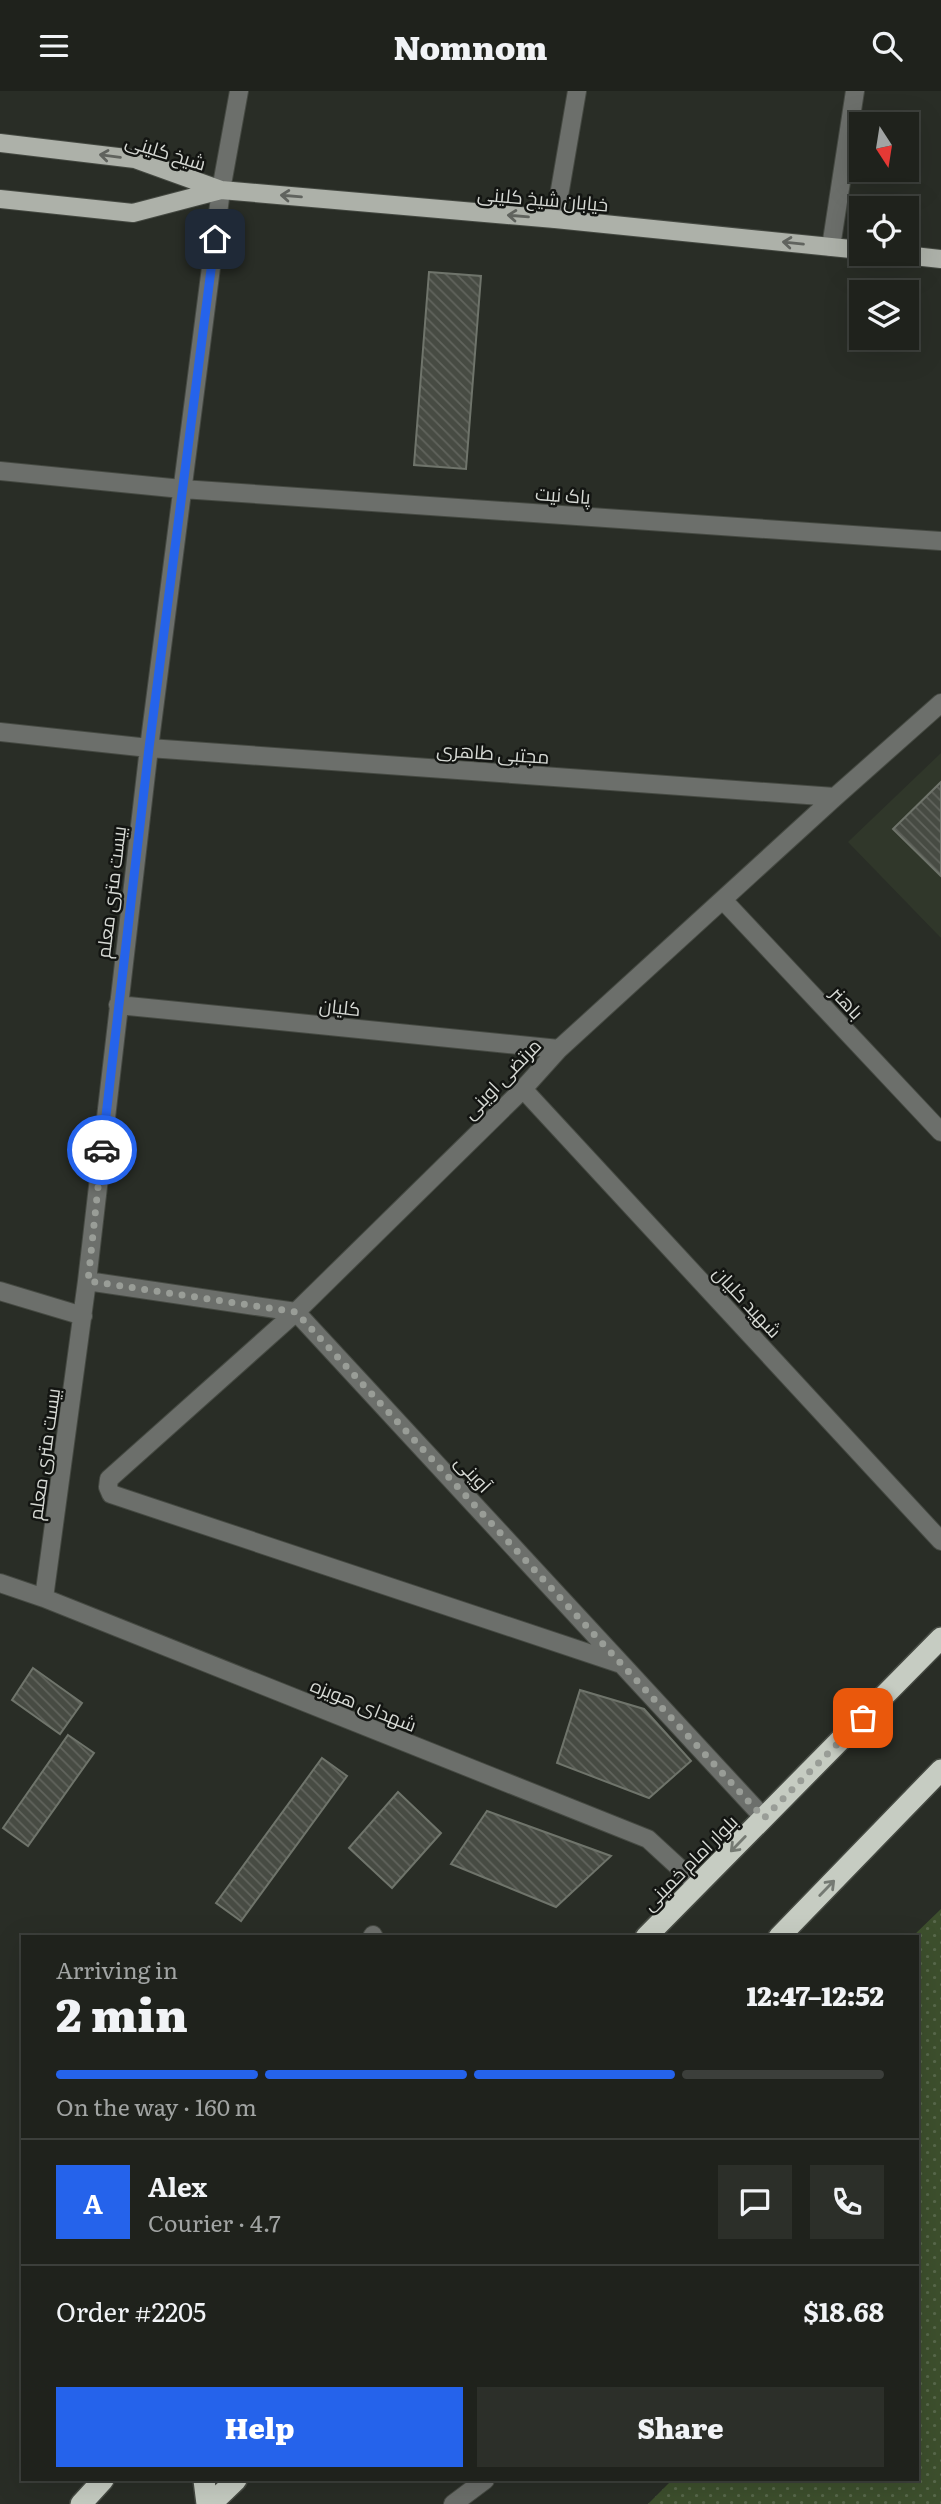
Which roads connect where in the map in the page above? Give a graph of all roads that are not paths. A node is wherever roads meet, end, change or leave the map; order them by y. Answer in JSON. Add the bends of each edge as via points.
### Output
{"nodes":[{"id":1,"x":239,"y":91,"type":"edge"},
{"id":2,"x":577,"y":91,"type":"edge"},
{"id":3,"x":855,"y":91,"type":"edge"},
{"id":4,"x":0,"y":143,"type":"edge"},
{"id":5,"x":221,"y":190,"type":"junction"},
{"id":6,"x":0,"y":199,"type":"edge"},
{"id":7,"x":555,"y":219,"type":"junction"},
{"id":8,"x":831,"y":247,"type":"junction"},
{"id":9,"x":849,"y":249,"type":"edge"},
{"id":10,"x":919,"y":257,"type":"edge"},
{"id":11,"x":941,"y":259,"type":"edge"},
{"id":12,"x":0,"y":471,"type":"edge"},
{"id":13,"x":182,"y":489,"type":"junction"},
{"id":14,"x":941,"y":541,"type":"edge"},
{"id":15,"x":941,"y":703,"type":"edge"},
{"id":16,"x":0,"y":732,"type":"edge"},
{"id":17,"x":149,"y":748,"type":"junction"},
{"id":18,"x":835,"y":797,"type":"junction"},
{"id":19,"x":723,"y":900,"type":"junction"},
{"id":20,"x":118,"y":1005,"type":"junction"},
{"id":21,"x":559,"y":1049,"type":"junction"},
{"id":22,"x":523,"y":1089,"type":"junction"},
{"id":23,"x":941,"y":1132,"type":"edge"},
{"id":24,"x":88,"y":1281,"type":"junction"},
{"id":25,"x":0,"y":1291,"type":"edge"},
{"id":26,"x":296,"y":1312,"type":"junction"},
{"id":27,"x":83,"y":1316,"type":"junction"},
{"id":28,"x":941,"y":1541,"type":"edge"},
{"id":29,"x":0,"y":1583,"type":"edge"},
{"id":30,"x":44,"y":1598,"type":"junction"},
{"id":31,"x":941,"y":1638,"type":"edge"},
{"id":32,"x":621,"y":1664,"type":"junction"},
{"id":33,"x":941,"y":1770,"type":"edge"},
{"id":34,"x":764,"y":1818,"type":"junction"},
{"id":35,"x":698,"y":1885,"type":"junction"},
{"id":36,"x":648,"y":1935,"type":"edge"},
{"id":37,"x":781,"y":1935,"type":"edge"},
{"id":38,"x":102,"y":2481,"type":"edge"},
{"id":39,"x":204,"y":2481,"type":"edge"},
{"id":40,"x":235,"y":2481,"type":"edge"},
{"id":41,"x":484,"y":2481,"type":"edge"},
{"id":42,"x":81,"y":2504,"type":"edge"},
{"id":43,"x":209,"y":2504,"type":"edge"},
{"id":44,"x":453,"y":2504,"type":"edge"}],
"edges":[{"from":1,"to":5,"type":"street","name":"بیست متری معلم"},
{"from":2,"to":7,"type":"street"},
{"from":3,"to":8,"type":"street"},
{"from":5,"to":4,"type":"main road","name":"شیخ کلینی","one_way":true,"via":[[135,159]]},
{"from":5,"to":6,"type":"main road","name":"شیخ کلینی","via":[[133,213]]},
{"from":7,"to":5,"type":"main road","name":"خیابان شیخ کلینی","one_way":true},
{"from":5,"to":13,"type":"street","name":"بیست متری معلم"},
{"from":8,"to":7,"type":"main road","name":"خیابان شیخ کلینی","one_way":true},
{"from":8,"to":9,"type":"main road","name":"خیابان شیخ کلینی"},
{"from":10,"to":11,"type":"main road"},
{"from":12,"to":13,"type":"street","name":"پاک نیت"},
{"from":13,"to":14,"type":"street","name":"پاک نیت"},
{"from":13,"to":17,"type":"street","name":"بیست متری معلم"},
{"from":15,"to":18,"type":"street","name":"مرتضی اوینی"},
{"from":16,"to":17,"type":"street","name":"مجتبی طاهری"},
{"from":17,"to":18,"type":"street","name":"مجتبی طاهری"},
{"from":17,"to":20,"type":"street","name":"بیست متری معلم"},
{"from":18,"to":19,"type":"street","name":"مرتضی اوینی"},
{"from":19,"to":21,"type":"street","name":"مرتضی اوینی"},
{"from":19,"to":23,"type":"street","name":"باهنر"},
{"from":20,"to":21,"type":"street","name":"کلیان"},
{"from":20,"to":24,"type":"street","name":"بیست متری معلم"},
{"from":21,"to":22,"type":"street","name":"مرتضی اوینی"},
{"from":22,"to":26,"type":"street","name":"مرتضی اوینی"},
{"from":22,"to":28,"type":"street","name":"شهید کلیان"},
{"from":24,"to":26,"type":"street"},
{"from":24,"to":27,"type":"street","name":"بیست متری معلم"},
{"from":25,"to":27,"type":"street"},
{"from":26,"to":32,"type":"street","name":"آوینی"},
{"from":26,"to":32,"type":"street","name":"مرتضی اوینی","via":[[109,1479],[111,1493]]},
{"from":27,"to":30,"type":"street","name":"بیست متری معلم"},
{"from":29,"to":30,"type":"street","name":"شهدای هویزه"},
{"from":30,"to":35,"type":"street","name":"شهدای هویزه","via":[[648,1839]]},
{"from":31,"to":34,"type":"highway","name":"بلوار امام خمینی"},
{"from":32,"to":34,"type":"street","name":"آوینی"},
{"from":37,"to":33,"type":"highway","one_way":true},
{"from":34,"to":35,"type":"highway","name":"بلوار امام خمینی","one_way":true},
{"from":35,"to":36,"type":"highway","name":"بلوار امام خمینی"},
{"from":38,"to":42,"type":"highway"},
{"from":39,"to":43,"type":"highway"},
{"from":40,"to":43,"type":"highway"},
{"from":41,"to":44,"type":"street"}]}
